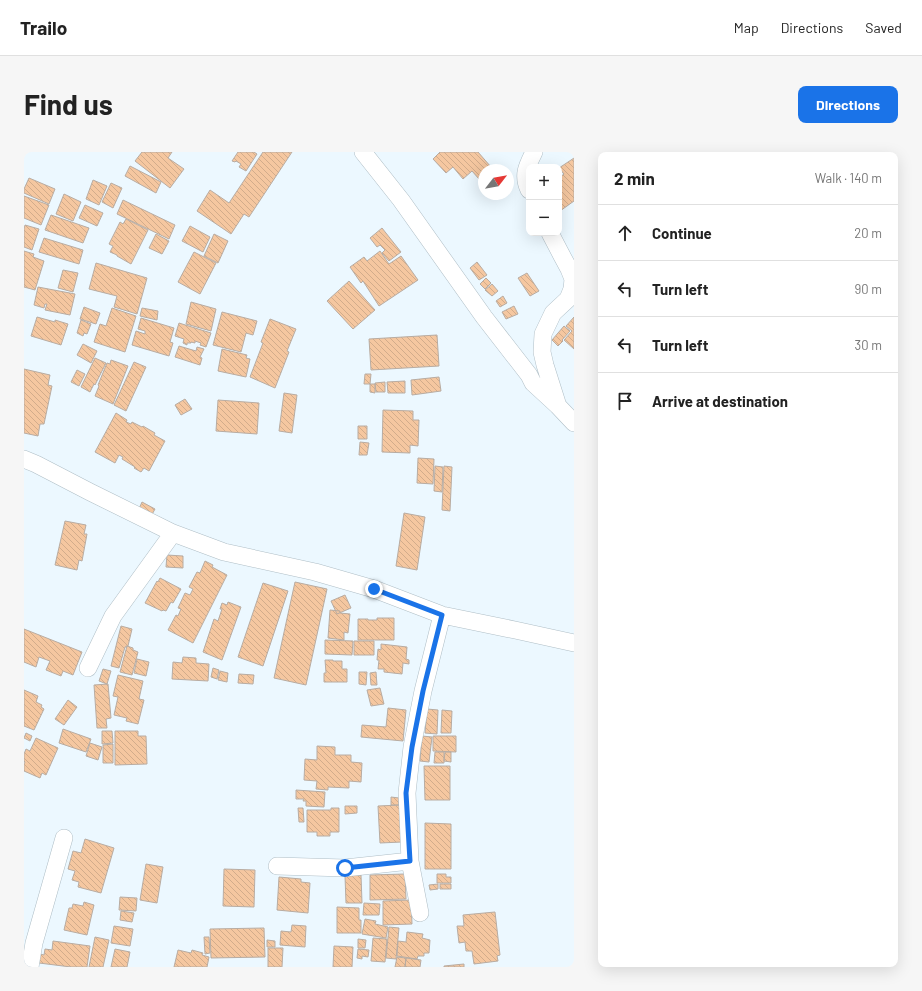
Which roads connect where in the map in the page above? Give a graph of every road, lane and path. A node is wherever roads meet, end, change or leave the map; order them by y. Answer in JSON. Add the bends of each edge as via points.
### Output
{"nodes":[{"id":1,"x":363,"y":152,"type":"edge"},
{"id":2,"x":534,"y":152,"type":"edge"},
{"id":3,"x":529,"y":164,"type":"edge"},
{"id":4,"x":552,"y":236,"type":"edge"},
{"id":5,"x":558,"y":406,"type":"junction"},
{"id":6,"x":574,"y":423,"type":"edge"},
{"id":7,"x":24,"y":460,"type":"edge"},
{"id":8,"x":173,"y":533,"type":"junction"},
{"id":9,"x":442,"y":615,"type":"junction"},
{"id":10,"x":574,"y":643,"type":"edge"},
{"id":11,"x":88,"y":668,"type":"dead end"},
{"id":12,"x":64,"y":838,"type":"dead end"},
{"id":13,"x":410,"y":861,"type":"junction"},
{"id":14,"x":277,"y":866,"type":"dead end"},
{"id":15,"x":420,"y":913,"type":"dead end"},
{"id":16,"x":30,"y":967,"type":"edge"}],
"edges":[{"from":1,"to":5,"type":"street","via":[[401,200],[533,383]]},
{"from":2,"to":3,"type":"street"},
{"from":4,"to":5,"type":"street","via":[[573,279],[568,299],[553,313],[543,334],[542,352]]},
{"from":5,"to":6,"type":"street"},
{"from":7,"to":8,"type":"street"},
{"from":8,"to":9,"type":"street","via":[[224,552],[315,572],[374,589]]},
{"from":8,"to":11,"type":"street","via":[[113,616]]},
{"from":9,"to":10,"type":"street"},
{"from":9,"to":13,"type":"street","via":[[423,691],[406,793]]},
{"from":12,"to":16,"type":"street","via":[[34,943]]},
{"from":13,"to":14,"type":"street","via":[[345,868]]},
{"from":13,"to":15,"type":"street"}]}
